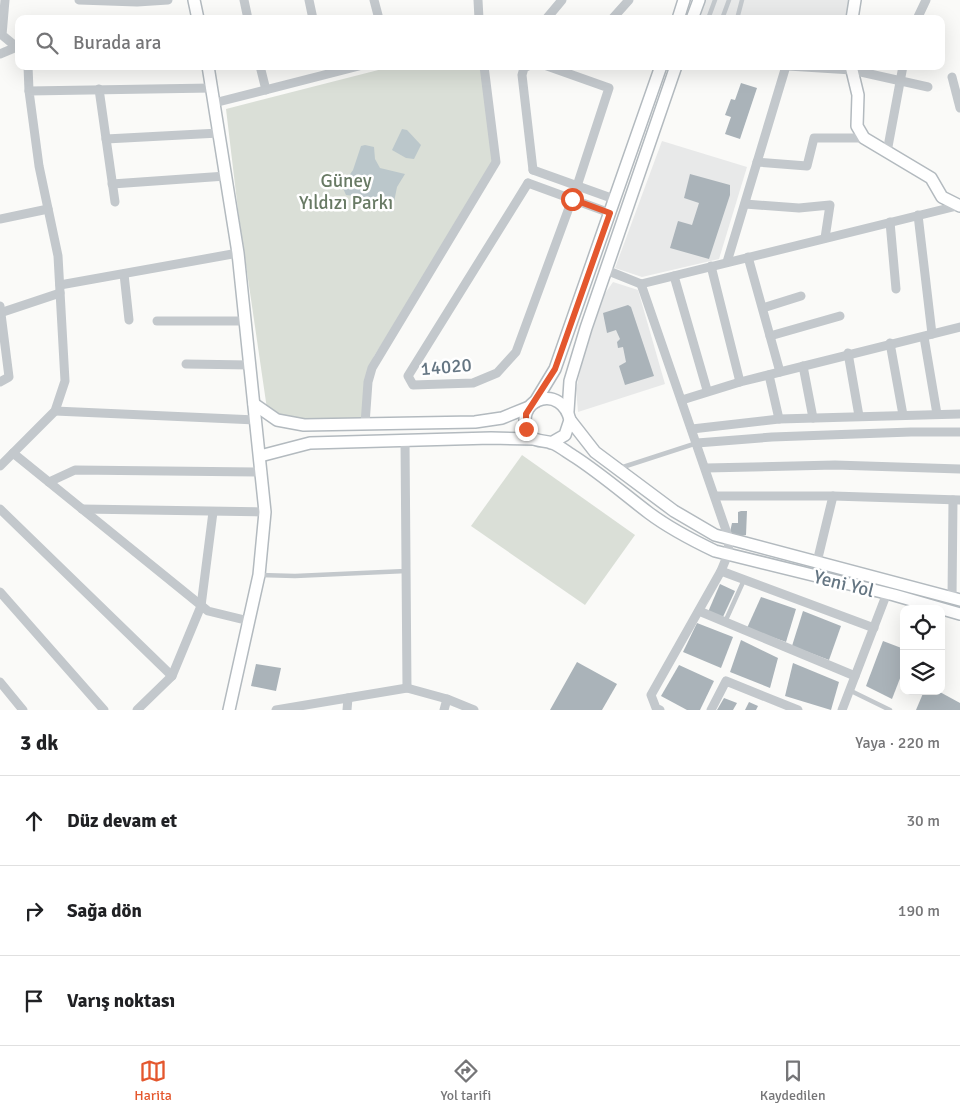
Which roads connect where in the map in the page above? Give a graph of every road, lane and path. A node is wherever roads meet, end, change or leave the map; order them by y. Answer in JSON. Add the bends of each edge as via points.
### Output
{"nodes":[{"id":1,"x":5,"y":0,"type":"edge"},
{"id":2,"x":79,"y":0,"type":"edge"},
{"id":3,"x":168,"y":0,"type":"edge"},
{"id":4,"x":194,"y":0,"type":"edge"},
{"id":5,"x":244,"y":0,"type":"edge"},
{"id":6,"x":309,"y":0,"type":"edge"},
{"id":7,"x":374,"y":0,"type":"edge"},
{"id":8,"x":478,"y":0,"type":"edge"},
{"id":9,"x":562,"y":0,"type":"edge"},
{"id":10,"x":629,"y":0,"type":"edge"},
{"id":11,"x":684,"y":0,"type":"edge"},
{"id":12,"x":699,"y":0,"type":"edge"},
{"id":13,"x":715,"y":0,"type":"edge"},
{"id":14,"x":729,"y":0,"type":"edge"},
{"id":15,"x":742,"y":0,"type":"edge"},
{"id":16,"x":855,"y":0,"type":"edge"},
{"id":17,"x":926,"y":0,"type":"edge"},
{"id":18,"x":197,"y":15,"type":"edge"},
{"id":19,"x":247,"y":15,"type":"edge"},
{"id":20,"x":312,"y":15,"type":"edge"},
{"id":21,"x":378,"y":15,"type":"edge"},
{"id":22,"x":479,"y":15,"type":"edge"},
{"id":23,"x":549,"y":15,"type":"edge"},
{"id":24,"x":616,"y":15,"type":"edge"},
{"id":25,"x":679,"y":15,"type":"edge"},
{"id":26,"x":693,"y":15,"type":"edge"},
{"id":27,"x":709,"y":15,"type":"edge"},
{"id":28,"x":723,"y":15,"type":"edge"},
{"id":29,"x":738,"y":15,"type":"edge"},
{"id":30,"x":853,"y":15,"type":"edge"},
{"id":31,"x":919,"y":15,"type":"edge"},
{"id":32,"x":15,"y":46,"type":"edge"},
{"id":33,"x":15,"y":49,"type":"edge"},
{"id":34,"x":0,"y":54,"type":"edge"},
{"id":35,"x":28,"y":70,"type":"edge"},
{"id":36,"x":209,"y":70,"type":"edge"},
{"id":37,"x":261,"y":70,"type":"edge"},
{"id":38,"x":325,"y":70,"type":"edge"},
{"id":39,"x":484,"y":70,"type":"edge"},
{"id":40,"x":523,"y":70,"type":"edge"},
{"id":41,"x":558,"y":70,"type":"edge"},
{"id":42,"x":660,"y":70,"type":"edge"},
{"id":43,"x":675,"y":70,"type":"edge"},
{"id":44,"x":786,"y":70,"type":"edge"},
{"id":45,"x":852,"y":70,"type":"edge"},
{"id":46,"x":860,"y":70,"type":"edge"},
{"id":47,"x":902,"y":70,"type":"edge"},
{"id":48,"x":952,"y":77,"type":"dead end"},
{"id":49,"x":901,"y":80,"type":"junction"},
{"id":50,"x":928,"y":87,"type":"dead end"},
{"id":51,"x":212,"y":88,"type":"junction"},
{"id":52,"x":99,"y":89,"type":"junction"},
{"id":53,"x":266,"y":90,"type":"junction"},
{"id":54,"x":29,"y":91,"type":"junction"},
{"id":55,"x":214,"y":103,"type":"junction"},
{"id":56,"x":960,"y":108,"type":"edge"},
{"id":57,"x":219,"y":133,"type":"junction"},
{"id":58,"x":864,"y":138,"type":"junction"},
{"id":59,"x":106,"y":139,"type":"junction"},
{"id":60,"x":887,"y":152,"type":"junction"},
{"id":61,"x":757,"y":162,"type":"junction"},
{"id":62,"x":533,"y":170,"type":"junction"},
{"id":63,"x":226,"y":176,"type":"junction"},
{"id":64,"x":528,"y":183,"type":"junction"},
{"id":65,"x":112,"y":184,"type":"junction"},
{"id":66,"x":578,"y":186,"type":"junction"},
{"id":67,"x":572,"y":199,"type":"junction"},
{"id":68,"x":614,"y":199,"type":"junction"},
{"id":69,"x":115,"y":202,"type":"dead end"},
{"id":70,"x":744,"y":204,"type":"junction"},
{"id":71,"x":959,"y":206,"type":"edge"},
{"id":72,"x":48,"y":209,"type":"junction"},
{"id":73,"x":610,"y":213,"type":"junction"},
{"id":74,"x":918,"y":215,"type":"junction"},
{"id":75,"x":0,"y":219,"type":"edge"},
{"id":76,"x":890,"y":222,"type":"junction"},
{"id":77,"x":825,"y":238,"type":"junction"},
{"id":78,"x":238,"y":253,"type":"junction"},
{"id":79,"x":748,"y":257,"type":"junction"},
{"id":80,"x":727,"y":262,"type":"junction"},
{"id":81,"x":711,"y":266,"type":"junction"},
{"id":82,"x":606,"y":270,"type":"junction"},
{"id":83,"x":124,"y":274,"type":"junction"},
{"id":84,"x":674,"y":276,"type":"junction"},
{"id":85,"x":641,"y":284,"type":"junction"},
{"id":86,"x":60,"y":289,"type":"junction"},
{"id":87,"x":896,"y":289,"type":"dead end"},
{"id":88,"x":801,"y":296,"type":"dead end"},
{"id":89,"x":763,"y":308,"type":"junction"},
{"id":90,"x":0,"y":310,"type":"edge"},
{"id":91,"x":840,"y":316,"type":"dead end"},
{"id":92,"x":129,"y":320,"type":"dead end"},
{"id":93,"x":157,"y":321,"type":"dead end"},
{"id":94,"x":245,"y":321,"type":"junction"},
{"id":95,"x":960,"y":326,"type":"edge"},
{"id":96,"x":928,"y":335,"type":"junction"},
{"id":97,"x":770,"y":336,"type":"junction"},
{"id":98,"x":890,"y":343,"type":"junction"},
{"id":99,"x":848,"y":353,"type":"junction"},
{"id":100,"x":186,"y":364,"type":"dead end"},
{"id":101,"x":250,"y":365,"type":"junction"},
{"id":102,"x":803,"y":366,"type":"junction"},
{"id":103,"x":780,"y":372,"type":"junction"},
{"id":104,"x":770,"y":375,"type":"junction"},
{"id":105,"x":0,"y":382,"type":"edge"},
{"id":106,"x":740,"y":382,"type":"junction"},
{"id":107,"x":707,"y":390,"type":"junction"},
{"id":108,"x":682,"y":400,"type":"junction"},
{"id":109,"x":254,"y":404,"type":"junction"},
{"id":110,"x":532,"y":404,"type":"junction"},
{"id":111,"x":55,"y":411,"type":"junction"},
{"id":112,"x":937,"y":414,"type":"junction"},
{"id":113,"x":960,"y":414,"type":"edge"},
{"id":114,"x":902,"y":415,"type":"junction"},
{"id":115,"x":569,"y":416,"type":"junction"},
{"id":116,"x":859,"y":416,"type":"junction"},
{"id":117,"x":813,"y":418,"type":"junction"},
{"id":118,"x":779,"y":419,"type":"junction"},
{"id":119,"x":256,"y":420,"type":"junction"},
{"id":120,"x":365,"y":424,"type":"junction"},
{"id":121,"x":692,"y":429,"type":"junction"},
{"id":122,"x":960,"y":432,"type":"edge"},
{"id":123,"x":406,"y":440,"type":"junction"},
{"id":124,"x":535,"y":440,"type":"junction"},
{"id":125,"x":552,"y":443,"type":"junction"},
{"id":126,"x":697,"y":443,"type":"junction"},
{"id":127,"x":13,"y":453,"type":"junction"},
{"id":128,"x":260,"y":456,"type":"junction"},
{"id":129,"x":0,"y":466,"type":"edge"},
{"id":130,"x":706,"y":468,"type":"junction"},
{"id":131,"x":618,"y":469,"type":"junction"},
{"id":132,"x":960,"y":469,"type":"edge"},
{"id":133,"x":262,"y":472,"type":"junction"},
{"id":134,"x":49,"y":482,"type":"junction"},
{"id":135,"x":715,"y":496,"type":"junction"},
{"id":136,"x":833,"y":496,"type":"junction"},
{"id":137,"x":956,"y":500,"type":"edge"},
{"id":138,"x":0,"y":509,"type":"edge"},
{"id":139,"x":82,"y":510,"type":"junction"},
{"id":140,"x":213,"y":512,"type":"junction"},
{"id":141,"x":266,"y":512,"type":"junction"},
{"id":142,"x":729,"y":539,"type":"junction"},
{"id":143,"x":728,"y":554,"type":"junction"},
{"id":144,"x":817,"y":562,"type":"junction"},
{"id":145,"x":406,"y":571,"type":"junction"},
{"id":146,"x":721,"y":571,"type":"junction"},
{"id":147,"x":259,"y":575,"type":"junction"},
{"id":148,"x":744,"y":580,"type":"junction"},
{"id":149,"x":0,"y":592,"type":"edge"},
{"id":150,"x":887,"y":593,"type":"junction"},
{"id":151,"x":956,"y":599,"type":"edge"},
{"id":152,"x":201,"y":606,"type":"junction"},
{"id":153,"x":699,"y":611,"type":"junction"},
{"id":154,"x":960,"y":614,"type":"edge"},
{"id":155,"x":249,"y":621,"type":"junction"},
{"id":156,"x":725,"y":622,"type":"junction"},
{"id":157,"x":874,"y":628,"type":"junction"},
{"id":158,"x":172,"y":676,"type":"junction"},
{"id":159,"x":855,"y":676,"type":"junction"},
{"id":160,"x":0,"y":682,"type":"edge"},
{"id":161,"x":407,"y":688,"type":"junction"},
{"id":162,"x":849,"y":690,"type":"junction"},
{"id":163,"x":348,"y":698,"type":"junction"},
{"id":164,"x":447,"y":699,"type":"junction"},
{"id":165,"x":23,"y":710,"type":"edge"},
{"id":166,"x":104,"y":710,"type":"edge"},
{"id":167,"x":137,"y":710,"type":"edge"},
{"id":168,"x":229,"y":710,"type":"edge"},
{"id":169,"x":276,"y":710,"type":"edge"},
{"id":170,"x":347,"y":710,"type":"edge"},
{"id":171,"x":444,"y":710,"type":"edge"},
{"id":172,"x":474,"y":710,"type":"edge"},
{"id":173,"x":660,"y":710,"type":"edge"},
{"id":174,"x":711,"y":710,"type":"edge"},
{"id":175,"x":798,"y":710,"type":"edge"},
{"id":176,"x":842,"y":710,"type":"edge"},
{"id":177,"x":890,"y":710,"type":"edge"}],
"edges":[{"from":1,"to":32,"type":"street","via":[[2,35]]},
{"from":2,"to":3,"type":"street"},
{"from":4,"to":18,"type":"main road"},
{"from":5,"to":19,"type":"street"},
{"from":6,"to":20,"type":"street"},
{"from":7,"to":21,"type":"street"},
{"from":8,"to":22,"type":"street"},
{"from":9,"to":23,"type":"street"},
{"from":10,"to":24,"type":"street"},
{"from":11,"to":25,"type":"main road"},
{"from":12,"to":26,"type":"main road"},
{"from":13,"to":27,"type":"lane"},
{"from":14,"to":28,"type":"lane"},
{"from":15,"to":29,"type":"lane"},
{"from":16,"to":30,"type":"main road"},
{"from":17,"to":31,"type":"street"},
{"from":33,"to":34,"type":"street"},
{"from":35,"to":54,"type":"street"},
{"from":36,"to":51,"type":"main road"},
{"from":37,"to":53,"type":"street"},
{"from":38,"to":53,"type":"street"},
{"from":39,"to":120,"type":"street","via":[[496,162],[372,368]]},
{"from":40,"to":62,"type":"street"},
{"from":41,"to":66,"type":"street","via":[[609,88]]},
{"from":42,"to":68,"type":"main road"},
{"from":43,"to":82,"type":"main road"},
{"from":44,"to":61,"type":"street"},
{"from":45,"to":58,"type":"main road","via":[[858,94],[857,126]]},
{"from":46,"to":49,"type":"street"},
{"from":47,"to":49,"type":"street"},
{"from":48,"to":56,"type":"street"},
{"from":49,"to":50,"type":"street"},
{"from":49,"to":60,"type":"street"},
{"from":51,"to":52,"type":"street"},
{"from":51,"to":55,"type":"main road"},
{"from":52,"to":54,"type":"street"},
{"from":52,"to":59,"type":"street"},
{"from":53,"to":55,"type":"street"},
{"from":54,"to":72,"type":"street"},
{"from":55,"to":57,"type":"main road"},
{"from":57,"to":59,"type":"street"},
{"from":57,"to":63,"type":"main road"},
{"from":58,"to":60,"type":"main road"},
{"from":58,"to":61,"type":"street","via":[[814,138],[807,166]]},
{"from":59,"to":65,"type":"street"},
{"from":60,"to":71,"type":"main road","via":[[931,178],[942,197]]},
{"from":61,"to":70,"type":"street"},
{"from":62,"to":64,"type":"street","via":[[528,176]]},
{"from":62,"to":66,"type":"street"},
{"from":63,"to":65,"type":"street"},
{"from":63,"to":78,"type":"main road"},
{"from":64,"to":67,"type":"street"},
{"from":64,"to":67,"type":"street","name":"14020","via":[[408,376],[412,385],[473,383],[497,373],[516,352]]},
{"from":65,"to":69,"type":"street"},
{"from":66,"to":67,"type":"street"},
{"from":66,"to":68,"type":"street"},
{"from":67,"to":73,"type":"street"},
{"from":68,"to":73,"type":"main road"},
{"from":70,"to":77,"type":"street","via":[[800,208],[830,205]]},
{"from":70,"to":80,"type":"street"},
{"from":71,"to":74,"type":"street"},
{"from":72,"to":75,"type":"street"},
{"from":72,"to":86,"type":"street","via":[[58,256]]},
{"from":73,"to":110,"type":"main road","via":[[555,369]]},
{"from":74,"to":76,"type":"street"},
{"from":74,"to":96,"type":"street"},
{"from":76,"to":77,"type":"street"},
{"from":76,"to":87,"type":"street"},
{"from":77,"to":79,"type":"street"},
{"from":78,"to":83,"type":"street"},
{"from":78,"to":94,"type":"main road"},
{"from":79,"to":80,"type":"street"},
{"from":79,"to":89,"type":"street"},
{"from":80,"to":81,"type":"street"},
{"from":81,"to":84,"type":"street"},
{"from":81,"to":106,"type":"street"},
{"from":82,"to":85,"type":"street"},
{"from":82,"to":115,"type":"main road","via":[[570,381]]},
{"from":83,"to":86,"type":"street"},
{"from":83,"to":92,"type":"street"},
{"from":84,"to":85,"type":"street"},
{"from":84,"to":107,"type":"street"},
{"from":85,"to":108,"type":"street"},
{"from":86,"to":90,"type":"street"},
{"from":86,"to":111,"type":"street","via":[[65,381]]},
{"from":88,"to":89,"type":"street"},
{"from":89,"to":97,"type":"street"},
{"from":90,"to":105,"type":"street","via":[[9,377]]},
{"from":91,"to":97,"type":"street"},
{"from":93,"to":94,"type":"street"},
{"from":94,"to":101,"type":"main road"},
{"from":95,"to":96,"type":"street"},
{"from":96,"to":98,"type":"street"},
{"from":96,"to":112,"type":"street"},
{"from":97,"to":103,"type":"street"},
{"from":98,"to":99,"type":"street"},
{"from":98,"to":114,"type":"street"},
{"from":99,"to":102,"type":"street"},
{"from":99,"to":116,"type":"street"},
{"from":100,"to":101,"type":"street"},
{"from":101,"to":109,"type":"main road"},
{"from":102,"to":103,"type":"street"},
{"from":102,"to":117,"type":"street"},
{"from":103,"to":104,"type":"street"},
{"from":104,"to":106,"type":"street"},
{"from":104,"to":118,"type":"street"},
{"from":106,"to":107,"type":"street"},
{"from":107,"to":108,"type":"street"},
{"from":108,"to":121,"type":"street"},
{"from":109,"to":119,"type":"main road"},
{"from":109,"to":120,"type":"main road","via":[[277,420],[304,425]]},
{"from":110,"to":115,"type":"main road","via":[[550,398],[557,400]]},
{"from":110,"to":120,"type":"main road","via":[[502,418],[474,422]]},
{"from":110,"to":124,"type":"main road","via":[[524,422]]},
{"from":111,"to":119,"type":"street"},
{"from":111,"to":127,"type":"street"},
{"from":112,"to":113,"type":"street"},
{"from":112,"to":114,"type":"street"},
{"from":114,"to":116,"type":"street"},
{"from":115,"to":125,"type":"main road","via":[[565,435]]},
{"from":115,"to":131,"type":"main road","via":[[595,452]]},
{"from":116,"to":117,"type":"street"},
{"from":117,"to":118,"type":"street"},
{"from":118,"to":121,"type":"street"},
{"from":119,"to":128,"type":"main road"},
{"from":121,"to":126,"type":"street"},
{"from":122,"to":126,"type":"street","via":[[772,436]]},
{"from":123,"to":124,"type":"main road"},
{"from":123,"to":128,"type":"main road","via":[[310,443]]},
{"from":123,"to":145,"type":"street"},
{"from":124,"to":125,"type":"main road"},
{"from":125,"to":143,"type":"main road","name":"Yeni Yol","via":[[591,467],[650,514],[715,552]]},
{"from":126,"to":130,"type":"street"},
{"from":126,"to":131,"type":"lane"},
{"from":127,"to":129,"type":"street"},
{"from":127,"to":134,"type":"street"},
{"from":128,"to":133,"type":"main road"},
{"from":130,"to":132,"type":"street","via":[[835,465]]},
{"from":130,"to":135,"type":"street"},
{"from":131,"to":142,"type":"main road","via":[[674,511]]},
{"from":133,"to":134,"type":"street","via":[[75,470]]},
{"from":133,"to":141,"type":"main road"},
{"from":134,"to":139,"type":"street"},
{"from":135,"to":136,"type":"street"},
{"from":135,"to":142,"type":"street"},
{"from":136,"to":137,"type":"street"},
{"from":136,"to":144,"type":"street"},
{"from":137,"to":151,"type":"street"},
{"from":138,"to":158,"type":"street"},
{"from":139,"to":140,"type":"street"},
{"from":139,"to":152,"type":"street"},
{"from":140,"to":141,"type":"street"},
{"from":140,"to":152,"type":"street"},
{"from":141,"to":147,"type":"main road"},
{"from":142,"to":143,"type":"street"},
{"from":142,"to":144,"type":"main road"},
{"from":143,"to":146,"type":"street"},
{"from":143,"to":150,"type":"main road","name":"Yeni Yol"},
{"from":144,"to":151,"type":"main road"},
{"from":145,"to":147,"type":"lane"},
{"from":145,"to":161,"type":"street"},
{"from":146,"to":148,"type":"street"},
{"from":146,"to":153,"type":"street"},
{"from":147,"to":155,"type":"main road"},
{"from":148,"to":156,"type":"lane"},
{"from":148,"to":157,"type":"street"},
{"from":149,"to":166,"type":"street"},
{"from":150,"to":154,"type":"main road","name":"Yeni Yol"},
{"from":150,"to":157,"type":"street"},
{"from":152,"to":155,"type":"street","via":[[208,611]]},
{"from":152,"to":158,"type":"street"},
{"from":153,"to":156,"type":"street"},
{"from":153,"to":173,"type":"street","via":[[650,695]]},
{"from":155,"to":168,"type":"main road"},
{"from":156,"to":159,"type":"street"},
{"from":157,"to":159,"type":"street"},
{"from":158,"to":167,"type":"street"},
{"from":159,"to":162,"type":"street"},
{"from":160,"to":165,"type":"street"},
{"from":161,"to":163,"type":"street"},
{"from":161,"to":164,"type":"street"},
{"from":162,"to":176,"type":"street"},
{"from":162,"to":177,"type":"lane"},
{"from":163,"to":169,"type":"street"},
{"from":163,"to":170,"type":"street"},
{"from":164,"to":171,"type":"street"},
{"from":164,"to":172,"type":"street"},
{"from":174,"to":175,"type":"street","via":[[726,681]]}]}
